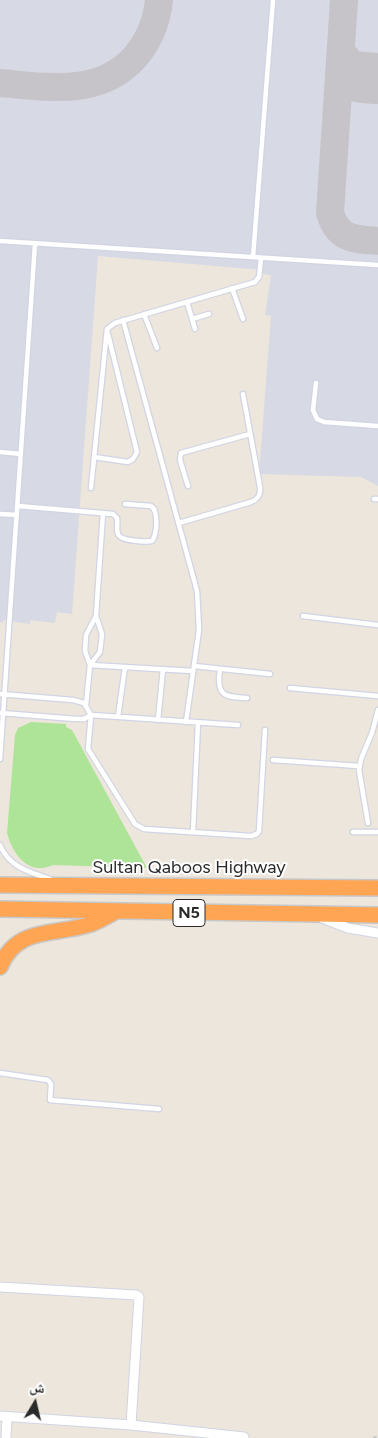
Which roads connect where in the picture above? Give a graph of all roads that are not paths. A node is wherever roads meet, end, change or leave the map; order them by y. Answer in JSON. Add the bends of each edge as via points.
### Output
{"nodes":[{"id":1,"x":273,"y":0,"type":"edge"},
{"id":2,"x":0,"y":242,"type":"edge"},
{"id":3,"x":35,"y":244,"type":"junction"},
{"id":4,"x":253,"y":257,"type":"junction"},
{"id":5,"x":261,"y":258,"type":"junction"},
{"id":6,"x":378,"y":265,"type":"edge"},
{"id":7,"x":232,"y":288,"type":"junction"},
{"id":8,"x":187,"y":302,"type":"junction"},
{"id":9,"x":144,"y":314,"type":"junction"},
{"id":10,"x":209,"y":314,"type":"dead end"},
{"id":11,"x":192,"y":319,"type":"junction"},
{"id":12,"x":243,"y":319,"type":"dead end"},
{"id":13,"x":123,"y":320,"type":"junction"},
{"id":14,"x":107,"y":329,"type":"junction"},
{"id":15,"x":195,"y":329,"type":"dead end"},
{"id":16,"x":157,"y":348,"type":"dead end"},
{"id":17,"x":316,"y":384,"type":"dead end"},
{"id":18,"x":243,"y":394,"type":"dead end"},
{"id":19,"x":378,"y":426,"type":"edge"},
{"id":20,"x":250,"y":434,"type":"junction"},
{"id":21,"x":0,"y":452,"type":"edge"},
{"id":22,"x":21,"y":454,"type":"junction"},
{"id":23,"x":94,"y":457,"type":"junction"},
{"id":24,"x":188,"y":486,"type":"dead end"},
{"id":25,"x":91,"y":488,"type":"dead end"},
{"id":26,"x":125,"y":504,"type":"dead end"},
{"id":27,"x":18,"y":506,"type":"junction"},
{"id":28,"x":103,"y":513,"type":"junction"},
{"id":29,"x":0,"y":514,"type":"edge"},
{"id":30,"x":17,"y":515,"type":"junction"},
{"id":31,"x":179,"y":523,"type":"junction"},
{"id":32,"x":96,"y":616,"type":"junction"},
{"id":33,"x":303,"y":616,"type":"dead end"},
{"id":34,"x":378,"y":625,"type":"edge"},
{"id":35,"x":90,"y":664,"type":"junction"},
{"id":36,"x":125,"y":667,"type":"junction"},
{"id":37,"x":163,"y":669,"type":"junction"},
{"id":38,"x":193,"y":669,"type":"junction"},
{"id":39,"x":220,"y":669,"type":"junction"},
{"id":40,"x":270,"y":674,"type":"dead end"},
{"id":41,"x":290,"y":688,"type":"dead end"},
{"id":42,"x":2,"y":694,"type":"edge"},
{"id":43,"x":378,"y":696,"type":"edge"},
{"id":44,"x":247,"y":698,"type":"dead end"},
{"id":45,"x":86,"y":706,"type":"junction"},
{"id":46,"x":378,"y":710,"type":"edge"},
{"id":47,"x":2,"y":713,"type":"edge"},
{"id":48,"x":91,"y":715,"type":"junction"},
{"id":49,"x":118,"y":717,"type":"junction"},
{"id":50,"x":158,"y":720,"type":"junction"},
{"id":51,"x":186,"y":722,"type":"junction"},
{"id":52,"x":198,"y":723,"type":"junction"},
{"id":53,"x":238,"y":726,"type":"dead end"},
{"id":54,"x":265,"y":730,"type":"dead end"},
{"id":55,"x":0,"y":759,"type":"edge"},
{"id":56,"x":273,"y":760,"type":"dead end"},
{"id":57,"x":359,"y":766,"type":"junction"},
{"id":58,"x":368,"y":823,"type":"dead end"},
{"id":59,"x":194,"y":832,"type":"junction"},
{"id":60,"x":353,"y":832,"type":"dead end"},
{"id":61,"x":378,"y":832,"type":"edge"},
{"id":62,"x":0,"y":845,"type":"edge"},
{"id":63,"x":0,"y":884,"type":"edge"},
{"id":64,"x":68,"y":885,"type":"junction"},
{"id":65,"x":378,"y":888,"type":"edge"},
{"id":66,"x":0,"y":909,"type":"edge"},
{"id":67,"x":115,"y":912,"type":"junction"},
{"id":68,"x":312,"y":914,"type":"junction"},
{"id":69,"x":378,"y":915,"type":"edge"},
{"id":70,"x":378,"y":932,"type":"edge"},
{"id":71,"x":0,"y":967,"type":"edge"},
{"id":72,"x":0,"y":1073,"type":"edge"},
{"id":73,"x":159,"y":1109,"type":"dead end"},
{"id":74,"x":0,"y":1287,"type":"edge"},
{"id":75,"x":3,"y":1416,"type":"edge"},
{"id":76,"x":131,"y":1425,"type":"junction"},
{"id":77,"x":181,"y":1434,"type":"edge"},
{"id":78,"x":244,"y":1437,"type":"dead end"},
{"id":79,"x":6,"y":1438,"type":"edge"}],
"edges":[{"from":1,"to":4,"type":"lane"},
{"from":2,"to":3,"type":"lane"},
{"from":3,"to":4,"type":"lane"},
{"from":3,"to":22,"type":"lane"},
{"from":4,"to":5,"type":"lane"},
{"from":5,"to":6,"type":"lane"},
{"from":5,"to":7,"type":"lane","via":[[259,277]]},
{"from":7,"to":8,"type":"lane"},
{"from":7,"to":12,"type":"lane"},
{"from":8,"to":9,"type":"lane"},
{"from":8,"to":11,"type":"lane"},
{"from":9,"to":13,"type":"lane"},
{"from":9,"to":16,"type":"lane"},
{"from":10,"to":11,"type":"lane"},
{"from":11,"to":15,"type":"lane"},
{"from":13,"to":14,"type":"lane"},
{"from":13,"to":31,"type":"lane"},
{"from":14,"to":23,"type":"lane"},
{"from":14,"to":23,"type":"lane","via":[[137,452],[135,458],[128,462]]},
{"from":17,"to":19,"type":"lane","via":[[313,410],[317,419]]},
{"from":18,"to":20,"type":"lane"},
{"from":20,"to":24,"type":"lane","via":[[181,453]]},
{"from":20,"to":31,"type":"lane","via":[[260,488],[257,498]]},
{"from":21,"to":22,"type":"lane"},
{"from":22,"to":27,"type":"lane"},
{"from":23,"to":25,"type":"lane"},
{"from":26,"to":28,"type":"lane","via":[[155,508],[154,539],[122,539],[117,533],[117,518]]},
{"from":27,"to":28,"type":"lane"},
{"from":27,"to":30,"type":"lane"},
{"from":28,"to":32,"type":"lane"},
{"from":29,"to":30,"type":"lane"},
{"from":30,"to":42,"type":"lane"},
{"from":31,"to":38,"type":"lane","via":[[199,601],[199,630]]},
{"from":32,"to":35,"type":"lane","via":[[86,635],[85,651]]},
{"from":32,"to":35,"type":"lane","via":[[102,631],[101,649]]},
{"from":33,"to":34,"type":"lane"},
{"from":35,"to":36,"type":"lane"},
{"from":35,"to":45,"type":"lane"},
{"from":36,"to":37,"type":"lane"},
{"from":36,"to":49,"type":"lane"},
{"from":37,"to":38,"type":"lane"},
{"from":37,"to":50,"type":"lane"},
{"from":38,"to":39,"type":"lane"},
{"from":38,"to":51,"type":"lane"},
{"from":39,"to":40,"type":"lane"},
{"from":39,"to":44,"type":"lane","via":[[218,683],[223,693]]},
{"from":41,"to":43,"type":"lane"},
{"from":42,"to":45,"type":"lane","via":[[73,700]]},
{"from":42,"to":47,"type":"lane"},
{"from":45,"to":48,"type":"lane"},
{"from":46,"to":57,"type":"lane"},
{"from":47,"to":48,"type":"lane","via":[[80,720]]},
{"from":47,"to":55,"type":"lane"},
{"from":48,"to":49,"type":"lane"},
{"from":48,"to":59,"type":"lane","via":[[88,749],[134,824],[144,829]]},
{"from":49,"to":50,"type":"lane"},
{"from":50,"to":51,"type":"lane"},
{"from":51,"to":52,"type":"lane"},
{"from":52,"to":53,"type":"lane"},
{"from":52,"to":59,"type":"lane"},
{"from":54,"to":59,"type":"lane","via":[[258,832],[251,836]]},
{"from":56,"to":57,"type":"lane"},
{"from":57,"to":58,"type":"lane"},
{"from":60,"to":61,"type":"lane"},
{"from":62,"to":64,"type":"lane","via":[[9,860],[20,868]]},
{"from":63,"to":64,"type":"highway","name":"Sultan Qaboos Highway","number":"N5"},
{"from":64,"to":65,"type":"highway","name":"Sultan Qaboos Highway","number":"N5"},
{"from":66,"to":67,"type":"highway","number":"N5"},
{"from":67,"to":68,"type":"highway","number":"N5"},
{"from":67,"to":71,"type":"highway","via":[[91,924],[23,939],[11,948]]},
{"from":68,"to":69,"type":"highway","number":"N5"},
{"from":68,"to":70,"type":"street","via":[[348,928]]},
{"from":72,"to":73,"type":"lane","via":[[48,1080],[51,1084],[50,1100]]},
{"from":74,"to":76,"type":"street","via":[[139,1297]]},
{"from":75,"to":76,"type":"street"},
{"from":75,"to":79,"type":"street"},
{"from":76,"to":77,"type":"street"},
{"from":77,"to":78,"type":"street"}]}
